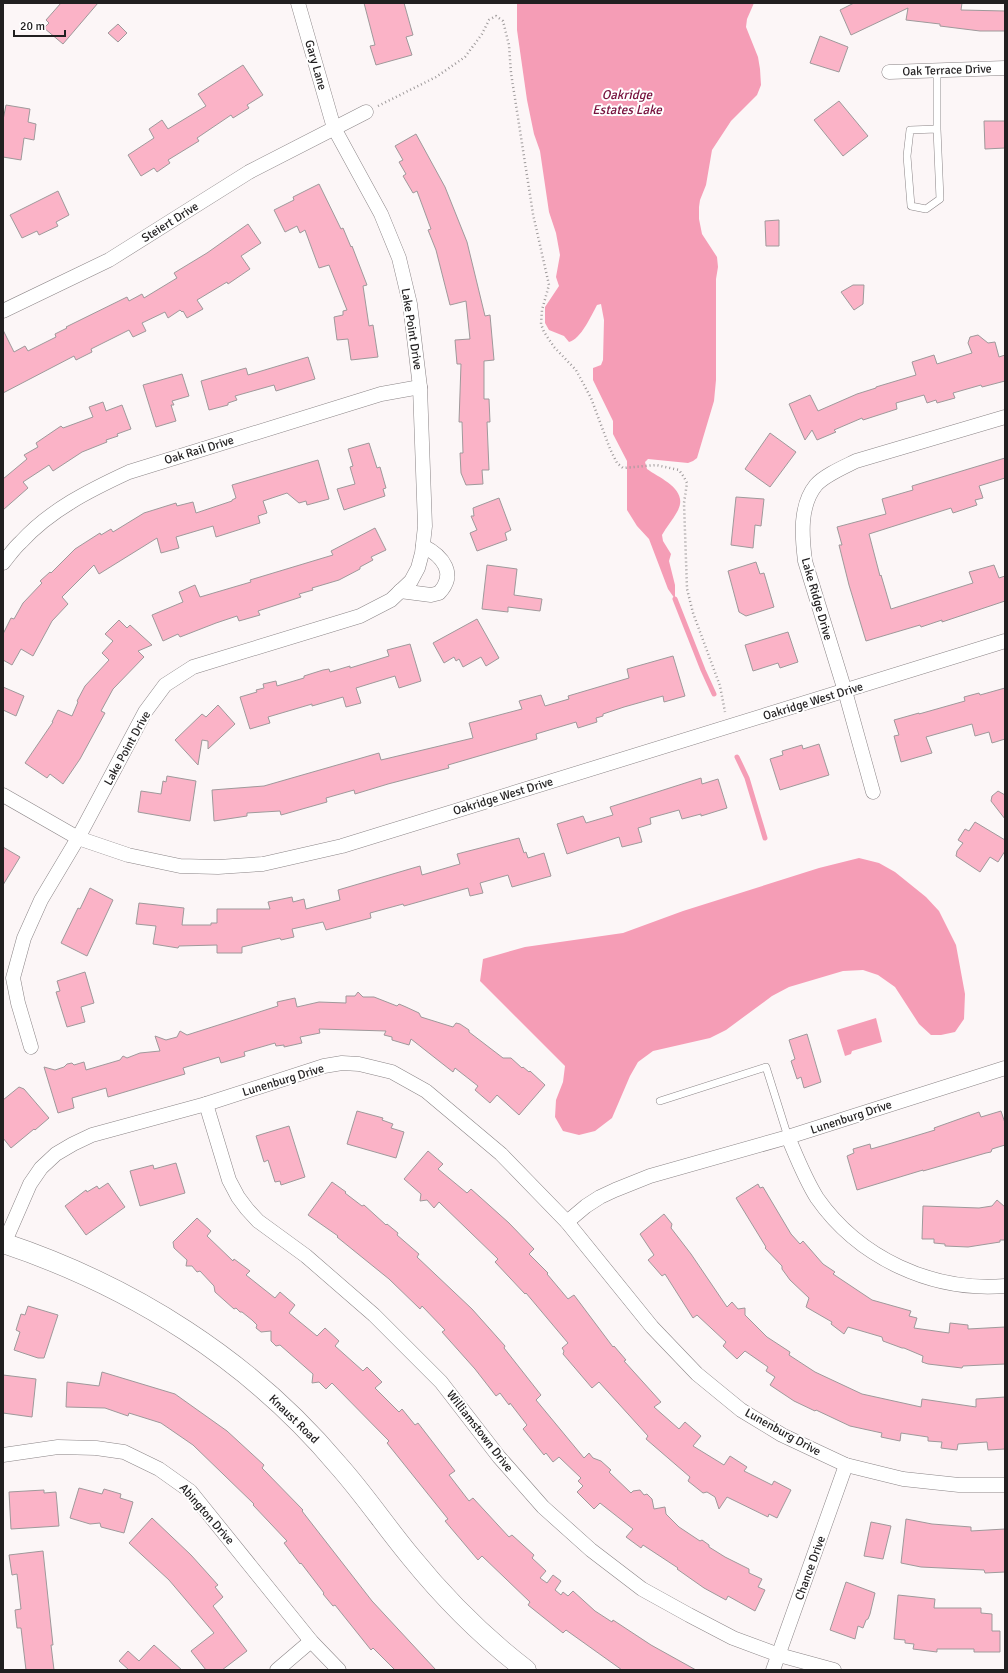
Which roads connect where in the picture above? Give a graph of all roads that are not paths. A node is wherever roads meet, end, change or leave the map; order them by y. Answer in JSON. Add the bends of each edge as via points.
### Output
{"nodes":[{"id":1,"x":298,"y":3,"type":"edge"},
{"id":2,"x":1005,"y":68,"type":"edge"},
{"id":3,"x":937,"y":70,"type":"junction"},
{"id":4,"x":889,"y":72,"type":"dead end"},
{"id":5,"x":366,"y":112,"type":"road end"},
{"id":6,"x":334,"y":128,"type":"junction"},
{"id":7,"x":937,"y":129,"type":"junction"},
{"id":8,"x":3,"y":312,"type":"edge"},
{"id":9,"x":420,"y":387,"type":"junction"},
{"id":10,"x":1005,"y":417,"type":"edge"},
{"id":11,"x":423,"y":546,"type":"junction"},
{"id":12,"x":3,"y":563,"type":"edge"},
{"id":13,"x":400,"y":591,"type":"junction"},
{"id":14,"x":1005,"y":641,"type":"edge"},
{"id":15,"x":845,"y":691,"type":"junction"},
{"id":16,"x":873,"y":792,"type":"dead end"},
{"id":17,"x":3,"y":795,"type":"edge"},
{"id":18,"x":78,"y":838,"type":"junction"},
{"id":19,"x":8,"y":978,"type":"edge"},
{"id":20,"x":31,"y":1047,"type":"dead end"},
{"id":21,"x":1005,"y":1068,"type":"edge"},
{"id":22,"x":660,"y":1101,"type":"dead end"},
{"id":23,"x":206,"y":1104,"type":"junction"},
{"id":24,"x":788,"y":1137,"type":"junction"},
{"id":25,"x":567,"y":1222,"type":"junction"},
{"id":26,"x":3,"y":1244,"type":"edge"},
{"id":27,"x":1005,"y":1286,"type":"edge"},
{"id":28,"x":3,"y":1454,"type":"edge"},
{"id":29,"x":846,"y":1465,"type":"junction"},
{"id":30,"x":1005,"y":1485,"type":"edge"},
{"id":31,"x":310,"y":1641,"type":"junction"},
{"id":32,"x":779,"y":1655,"type":"junction"},
{"id":33,"x":277,"y":1670,"type":"edge"},
{"id":34,"x":339,"y":1670,"type":"edge"},
{"id":35,"x":526,"y":1670,"type":"edge"},
{"id":36,"x":773,"y":1670,"type":"edge"},
{"id":37,"x":834,"y":1670,"type":"edge"}],
"edges":[{"from":1,"to":6,"type":"street","name":"Gary Lane"},
{"from":2,"to":3,"type":"street","name":"Oak Terrace Drive"},
{"from":3,"to":4,"type":"street","name":"Oak Terrace Drive"},
{"from":3,"to":7,"type":"lane"},
{"from":5,"to":6,"type":"street","name":"Steiert Drive"},
{"from":6,"to":8,"type":"street","name":"Steiert Drive","via":[[249,172],[110,260]]},
{"from":6,"to":9,"type":"street","name":"Lake Point Drive","via":[[381,214],[399,258],[410,304]]},
{"from":7,"to":7,"type":"lane","via":[[940,199],[926,208],[911,206],[907,156],[910,130]]},
{"from":9,"to":11,"type":"street","name":"Lake Point Drive","via":[[425,526]]},
{"from":9,"to":12,"type":"street","name":"Oak Rail Drive","via":[[382,394],[129,472],[93,489],[55,512],[21,541]]},
{"from":10,"to":15,"type":"street","name":"Lake Ridge Drive","via":[[856,461],[816,485],[806,504],[802,521],[802,540],[805,561]]},
{"from":11,"to":13,"type":"street","name":"Lake Point Drive","via":[[418,568],[411,581]]},
{"from":11,"to":13,"type":"street","via":[[438,556],[446,568],[447,582],[439,593],[431,595]]},
{"from":13,"to":18,"type":"street","name":"Lake Point Drive","via":[[391,600],[360,616],[193,667],[165,685],[145,712]]},
{"from":14,"to":15,"type":"street","name":"Oakridge West Drive"},
{"from":15,"to":16,"type":"street","name":"Lake Ridge Drive"},
{"from":15,"to":18,"type":"street","name":"Oakridge West Drive","via":[[342,846],[263,864],[180,866],[128,855]]},
{"from":17,"to":18,"type":"street","name":"Oakridge West Drive"},
{"from":18,"to":19,"type":"street","name":"Lake Point Drive","via":[[38,906]]},
{"from":19,"to":20,"type":"street","name":"Lake Point Drive"},
{"from":21,"to":24,"type":"street","name":"Lunenburg Drive"},
{"from":22,"to":24,"type":"lane","via":[[766,1067]]},
{"from":23,"to":25,"type":"street","name":"Lunenburg Drive","via":[[324,1066],[359,1064],[392,1072],[426,1091],[501,1154]]},
{"from":23,"to":26,"type":"street","name":"Lunenburg Drive","via":[[92,1135],[56,1154],[41,1168],[30,1184]]},
{"from":23,"to":32,"type":"street","name":"Williamstown Drive","via":[[229,1180],[247,1210],[306,1256],[374,1315],[441,1382],[499,1458],[543,1507],[591,1550],[642,1589],[734,1638]]},
{"from":24,"to":25,"type":"street","name":"Lunenburg Drive","via":[[650,1176],[586,1206]]},
{"from":24,"to":27,"type":"street","via":[[805,1176],[831,1216],[849,1234],[884,1260],[905,1270],[951,1284]]},
{"from":25,"to":29,"type":"street","name":"Lunenburg Drive","via":[[652,1327],[697,1374],[748,1414],[782,1435]]},
{"from":26,"to":35,"type":"main road","name":"Knaust Road","via":[[77,1272],[134,1299],[204,1342],[240,1369],[309,1432],[339,1465],[438,1589],[498,1649]]},
{"from":28,"to":31,"type":"street","name":"Abington Drive","via":[[58,1446],[96,1448],[124,1452],[159,1469],[190,1491]]},
{"from":29,"to":30,"type":"street","name":"Lunenburg Drive","via":[[903,1480],[959,1485]]},
{"from":29,"to":32,"type":"street","name":"Chance Drive"},
{"from":31,"to":33,"type":"street"},
{"from":31,"to":34,"type":"street","name":"Abington Drive"},
{"from":32,"to":36,"type":"street","name":"Chance Drive"},
{"from":32,"to":37,"type":"street","name":"Williamstown Drive"}]}
